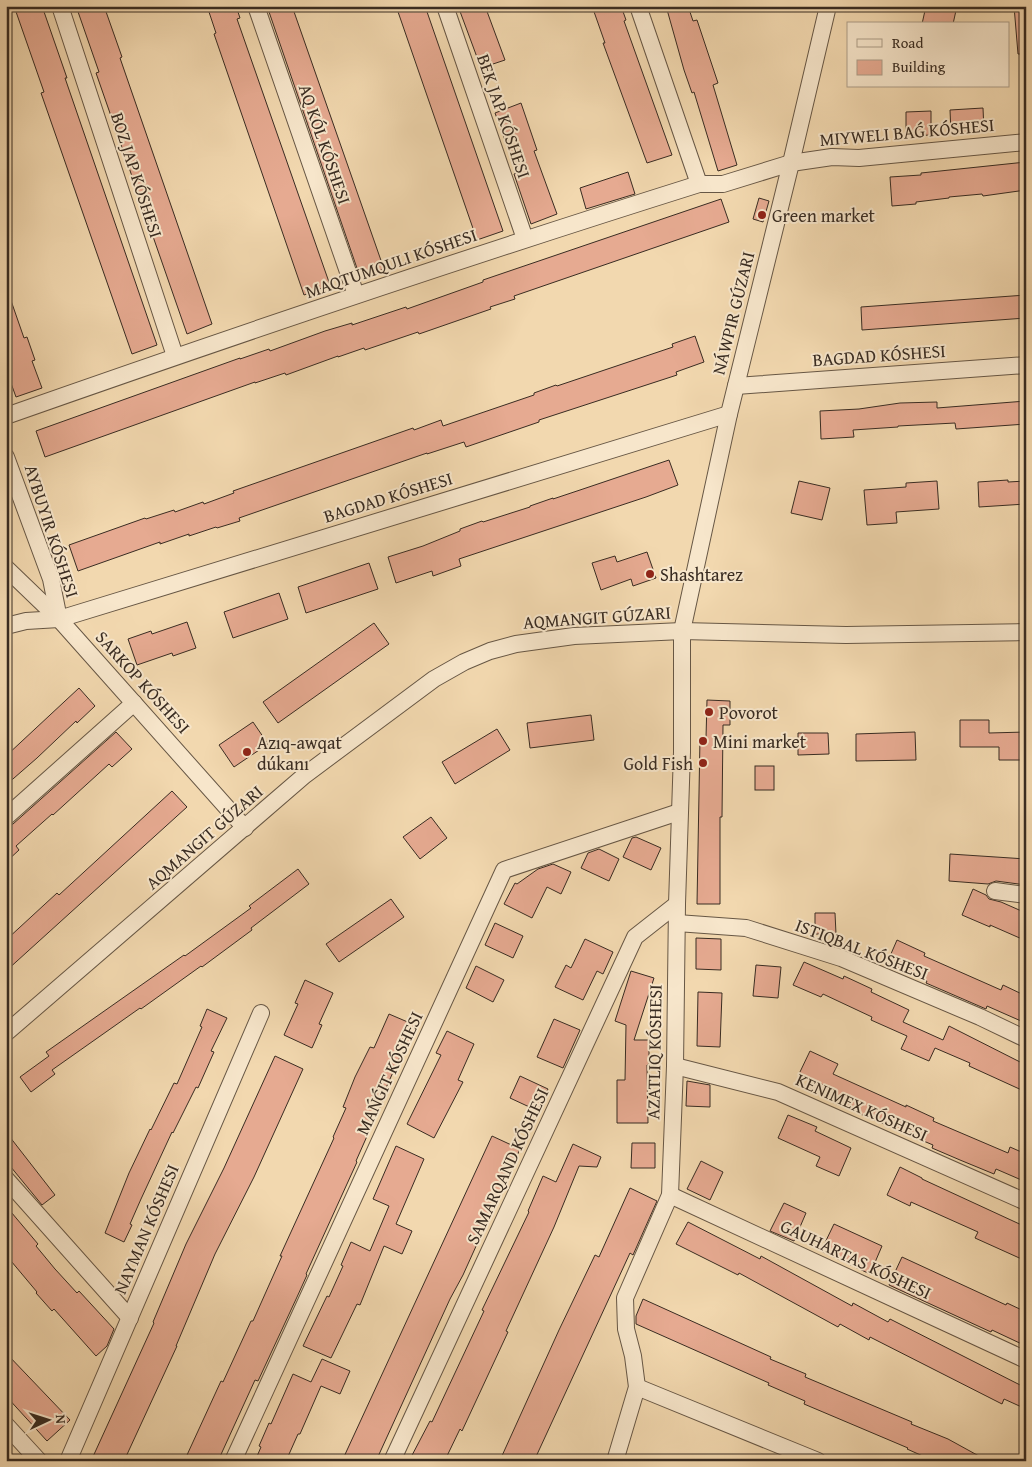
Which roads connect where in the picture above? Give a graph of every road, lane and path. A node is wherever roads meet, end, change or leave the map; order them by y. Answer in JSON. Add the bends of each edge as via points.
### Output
{"nodes":[{"id":1,"x":60,"y":6,"type":"edge"},
{"id":2,"x":256,"y":6,"type":"edge"},
{"id":3,"x":445,"y":6,"type":"edge"},
{"id":4,"x":638,"y":6,"type":"edge"},
{"id":5,"x":828,"y":6,"type":"edge"},
{"id":6,"x":1026,"y":142,"type":"edge"},
{"id":7,"x":791,"y":163,"type":"junction"},
{"id":8,"x":699,"y":184,"type":"junction"},
{"id":9,"x":525,"y":239,"type":"junction"},
{"id":10,"x":356,"y":295,"type":"junction"},
{"id":11,"x":176,"y":356,"type":"junction"},
{"id":12,"x":1026,"y":365,"type":"edge"},
{"id":13,"x":736,"y":386,"type":"junction"},
{"id":14,"x":729,"y":414,"type":"junction"},
{"id":15,"x":6,"y":416,"type":"edge"},
{"id":16,"x":6,"y":457,"type":"edge"},
{"id":17,"x":6,"y":568,"type":"edge"},
{"id":18,"x":59,"y":618,"type":"junction"},
{"id":19,"x":6,"y":626,"type":"edge"},
{"id":20,"x":682,"y":631,"type":"junction"},
{"id":21,"x":1026,"y":632,"type":"edge"},
{"id":22,"x":134,"y":703,"type":"junction"},
{"id":23,"x":679,"y":812,"type":"junction"},
{"id":24,"x":6,"y":817,"type":"edge"},
{"id":25,"x":245,"y":828,"type":"junction"},
{"id":26,"x":995,"y":891,"type":"dead end"},
{"id":27,"x":1026,"y":895,"type":"edge"},
{"id":28,"x":677,"y":904,"type":"junction"},
{"id":29,"x":677,"y":923,"type":"junction"},
{"id":30,"x":261,"y":1013,"type":"dead end"},
{"id":31,"x":6,"y":1033,"type":"edge"},
{"id":32,"x":1026,"y":1039,"type":"edge"},
{"id":33,"x":675,"y":1066,"type":"junction"},
{"id":34,"x":6,"y":1179,"type":"edge"},
{"id":35,"x":670,"y":1195,"type":"junction"},
{"id":36,"x":1026,"y":1202,"type":"edge"},
{"id":37,"x":130,"y":1318,"type":"junction"},
{"id":38,"x":1026,"y":1360,"type":"edge"},
{"id":39,"x":637,"y":1387,"type":"junction"},
{"id":40,"x":6,"y":1425,"type":"edge"},
{"id":41,"x":39,"y":1461,"type":"edge"},
{"id":42,"x":68,"y":1461,"type":"edge"},
{"id":43,"x":233,"y":1461,"type":"edge"},
{"id":44,"x":392,"y":1461,"type":"edge"},
{"id":45,"x":616,"y":1461,"type":"edge"},
{"id":46,"x":818,"y":1461,"type":"edge"}],
"edges":[{"from":1,"to":11,"type":"street","name":"BOZ JAP KÓSHESI"},
{"from":2,"to":10,"type":"street","name":"AQ KÓL KÓSHESI"},
{"from":3,"to":9,"type":"street","name":"BEK JAP KÓSHESI"},
{"from":4,"to":8,"type":"street"},
{"from":5,"to":7,"type":"street"},
{"from":6,"to":7,"type":"street","name":"MIYWELI BAǴ KÓSHESI"},
{"from":7,"to":8,"type":"street","name":"MIYWELI BAǴ KÓSHESI","via":[[723,184]]},
{"from":7,"to":13,"type":"street"},
{"from":8,"to":9,"type":"street","name":"MIYWELI BAǴ KÓSHESI"},
{"from":9,"to":10,"type":"street","name":"MIYWELI BAǴ KÓSHESI"},
{"from":10,"to":11,"type":"street","name":"MIYWELI BAǴ KÓSHESI"},
{"from":11,"to":15,"type":"street","name":"MIYWELI BAǴ KÓSHESI"},
{"from":12,"to":13,"type":"street","name":"BAGDAD KÓSHESI"},
{"from":13,"to":14,"type":"street"},
{"from":14,"to":18,"type":"street","name":"BAGDAD KÓSHESI"},
{"from":14,"to":20,"type":"street"},
{"from":16,"to":18,"type":"street","name":"AYBUYIR KÓSHESI","via":[[51,579]]},
{"from":17,"to":18,"type":"street","name":"SARKOP KÓSHESI"},
{"from":18,"to":19,"type":"street","name":"BAGDAD KÓSHESI"},
{"from":18,"to":22,"type":"street","name":"SARKOP KÓSHESI"},
{"from":20,"to":21,"type":"street","via":[[846,635]]},
{"from":20,"to":23,"type":"street"},
{"from":20,"to":25,"type":"street","via":[[574,636],[516,644],[464,662],[414,694],[305,775]]},
{"from":22,"to":24,"type":"street"},
{"from":22,"to":25,"type":"street","name":"SARKOP KÓSHESI"},
{"from":23,"to":28,"type":"street"},
{"from":23,"to":43,"type":"street","via":[[504,870]]},
{"from":25,"to":31,"type":"street"},
{"from":26,"to":27,"type":"street"},
{"from":28,"to":29,"type":"street"},
{"from":28,"to":44,"type":"street","name":"SAMARQAND KÓSHESI","via":[[635,937]]},
{"from":29,"to":32,"type":"street","name":"ISTIQBAL KÓSHESI","via":[[746,928],[841,958]]},
{"from":29,"to":33,"type":"street"},
{"from":30,"to":37,"type":"street","name":"NAYMAN KÓSHESI"},
{"from":33,"to":35,"type":"street"},
{"from":33,"to":36,"type":"street","name":"KENIMEX KÓSHESI","via":[[778,1092]]},
{"from":34,"to":37,"type":"street"},
{"from":35,"to":38,"type":"street","name":"GAUHARTAS KÓSHESI"},
{"from":35,"to":39,"type":"street","via":[[625,1298],[626,1329]]},
{"from":37,"to":42,"type":"street","name":"NAYMAN KÓSHESI"},
{"from":39,"to":45,"type":"street"},
{"from":39,"to":46,"type":"street"},
{"from":40,"to":41,"type":"street"}]}
